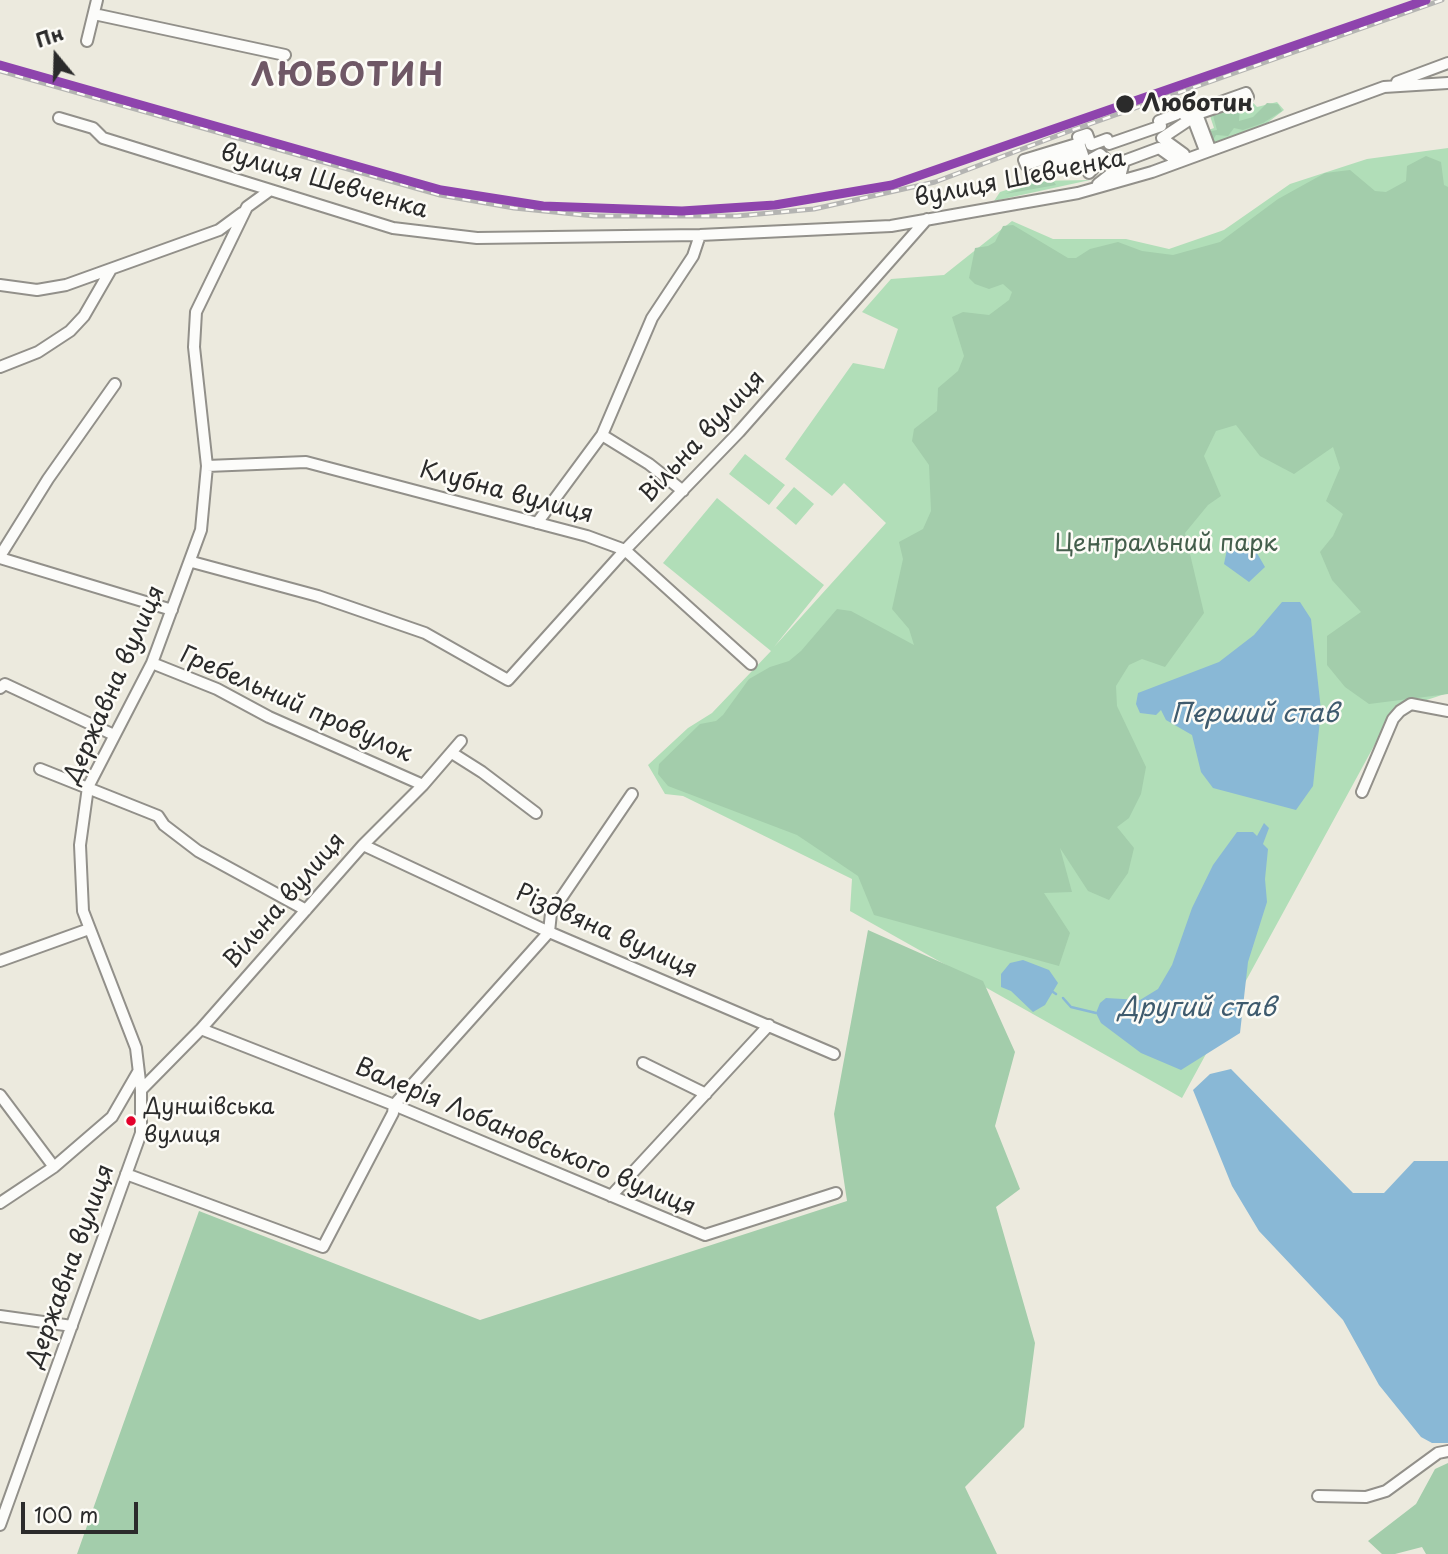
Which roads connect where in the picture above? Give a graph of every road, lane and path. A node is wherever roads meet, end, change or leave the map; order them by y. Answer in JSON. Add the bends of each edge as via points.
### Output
{"nodes":[{"id":1,"x":97,"y":0,"type":"edge"},
{"id":2,"x":94,"y":14,"type":"junction"},
{"id":3,"x":87,"y":41,"type":"dead end"},
{"id":4,"x":285,"y":55,"type":"dead end"},
{"id":5,"x":1448,"y":63,"type":"edge"},
{"id":6,"x":1448,"y":83,"type":"edge"},
{"id":7,"x":1384,"y":87,"type":"junction"},
{"id":8,"x":59,"y":118,"type":"dead end"},
{"id":9,"x":1173,"y":158,"type":"joint"},
{"id":10,"x":269,"y":191,"type":"junction"},
{"id":11,"x":245,"y":211,"type":"junction"},
{"id":12,"x":928,"y":219,"type":"junction"},
{"id":13,"x":701,"y":235,"type":"junction"},
{"id":14,"x":110,"y":271,"type":"junction"},
{"id":15,"x":0,"y":285,"type":"edge"},
{"id":16,"x":0,"y":367,"type":"edge"},
{"id":17,"x":115,"y":384,"type":"dead end"},
{"id":18,"x":602,"y":435,"type":"junction"},
{"id":19,"x":207,"y":466,"type":"junction"},
{"id":20,"x":683,"y":491,"type":"junction"},
{"id":21,"x":537,"y":523,"type":"junction"},
{"id":22,"x":625,"y":550,"type":"junction"},
{"id":23,"x":0,"y":557,"type":"edge"},
{"id":24,"x":191,"y":562,"type":"junction"},
{"id":25,"x":172,"y":610,"type":"junction"},
{"id":26,"x":152,"y":663,"type":"junction"},
{"id":27,"x":751,"y":664,"type":"dead end"},
{"id":28,"x":0,"y":688,"type":"edge"},
{"id":29,"x":1448,"y":710,"type":"edge"},
{"id":30,"x":114,"y":735,"type":"junction"},
{"id":31,"x":461,"y":741,"type":"dead end"},
{"id":32,"x":452,"y":753,"type":"junction"},
{"id":33,"x":40,"y":769,"type":"dead end"},
{"id":34,"x":423,"y":785,"type":"junction"},
{"id":35,"x":88,"y":787,"type":"junction"},
{"id":36,"x":1362,"y":792,"type":"dead end"},
{"id":37,"x":632,"y":794,"type":"dead end"},
{"id":38,"x":536,"y":813,"type":"dead end"},
{"id":39,"x":363,"y":845,"type":"junction"},
{"id":40,"x":306,"y":910,"type":"junction"},
{"id":41,"x":89,"y":929,"type":"junction"},
{"id":42,"x":549,"y":932,"type":"junction"},
{"id":43,"x":0,"y":961,"type":"edge"},
{"id":44,"x":769,"y":1025,"type":"junction"},
{"id":45,"x":201,"y":1029,"type":"junction"},
{"id":46,"x":834,"y":1054,"type":"dead end"},
{"id":47,"x":643,"y":1063,"type":"dead end"},
{"id":48,"x":138,"y":1072,"type":"junction"},
{"id":49,"x":141,"y":1090,"type":"junction"},
{"id":50,"x":706,"y":1094,"type":"junction"},
{"id":51,"x":0,"y":1095,"type":"edge"},
{"id":52,"x":394,"y":1105,"type":"junction"},
{"id":53,"x":54,"y":1167,"type":"junction"},
{"id":54,"x":126,"y":1174,"type":"junction"},
{"id":55,"x":836,"y":1193,"type":"dead end"},
{"id":56,"x":611,"y":1196,"type":"junction"},
{"id":57,"x":0,"y":1203,"type":"edge"},
{"id":58,"x":0,"y":1316,"type":"edge"},
{"id":59,"x":72,"y":1326,"type":"junction"},
{"id":60,"x":1448,"y":1451,"type":"edge"},
{"id":61,"x":1318,"y":1496,"type":"dead end"},
{"id":62,"x":0,"y":1525,"type":"edge"}],
"edges":[{"from":1,"to":2,"type":"street"},
{"from":2,"to":3,"type":"street"},
{"from":2,"to":4,"type":"street"},
{"from":5,"to":7,"type":"street"},
{"from":6,"to":7,"type":"street","name":"вулиця Шевченка"},
{"from":7,"to":12,"type":"street","name":"вулиця Шевченка","via":[[1112,185]]},
{"from":8,"to":10,"type":"street","name":"вулиця Шевченка","via":[[93,128],[103,138]]},
{"from":9,"to":9,"type":"street","via":[[1184,154],[1163,141],[1163,136],[1193,119],[1204,148],[1209,146],[1197,114],[1248,97],[1246,93],[1184,114],[1181,104],[1174,107],[1177,114],[1159,121],[1161,126],[1109,144],[1107,139],[1091,145],[1087,134],[1077,137],[1080,143],[1024,160],[1026,165],[1080,146],[1083,155],[1040,173],[1084,158],[1089,173],[1091,159],[1100,154],[1117,169],[1098,184],[1120,177],[1124,161],[1159,148]]},
{"from":10,"to":11,"type":"street","name":"Державна вулиця"},
{"from":10,"to":13,"type":"street","name":"вулиця Шевченка","via":[[393,228],[436,235]]},
{"from":11,"to":14,"type":"street","via":[[219,230]]},
{"from":11,"to":19,"type":"street","name":"Державна вулиця","via":[[196,312],[194,347]]},
{"from":12,"to":13,"type":"street","name":"вулиця Шевченка","via":[[891,226]]},
{"from":12,"to":20,"type":"street","name":"Вільна вулиця"},
{"from":13,"to":18,"type":"street","via":[[693,257],[652,318]]},
{"from":14,"to":15,"type":"street","via":[[51,289]]},
{"from":14,"to":16,"type":"street","via":[[70,331],[38,352]]},
{"from":17,"to":23,"type":"street"},
{"from":18,"to":20,"type":"street"},
{"from":18,"to":21,"type":"street"},
{"from":19,"to":21,"type":"street","name":"Клубна вулиця","via":[[306,462]]},
{"from":19,"to":24,"type":"street","name":"Державна вулиця","via":[[201,530]]},
{"from":20,"to":22,"type":"street","name":"Вільна вулиця"},
{"from":21,"to":22,"type":"street","name":"Клубна вулиця"},
{"from":22,"to":24,"type":"street","name":"Вільна вулиця","via":[[508,680],[425,633],[318,596]]},
{"from":22,"to":27,"type":"street","name":"Клубна вулиця"},
{"from":23,"to":25,"type":"street"},
{"from":24,"to":25,"type":"street","name":"Державна вулиця"},
{"from":25,"to":26,"type":"street","name":"Державна вулиця"},
{"from":26,"to":30,"type":"street","name":"Державна вулиця"},
{"from":26,"to":34,"type":"street","name":"Гребельний провулок"},
{"from":28,"to":30,"type":"street","via":[[5,684]]},
{"from":29,"to":36,"type":"street","via":[[1411,704],[1399,711]]},
{"from":30,"to":35,"type":"street","name":"Державна вулиця"},
{"from":31,"to":32,"type":"street","name":"Вільна вулиця"},
{"from":32,"to":34,"type":"street","name":"Вільна вулиця"},
{"from":32,"to":38,"type":"street"},
{"from":33,"to":35,"type":"street"},
{"from":34,"to":39,"type":"street","name":"Вільна вулиця"},
{"from":35,"to":40,"type":"street","via":[[158,816],[198,851]]},
{"from":35,"to":41,"type":"street","name":"Державна вулиця","via":[[80,845],[83,911]]},
{"from":37,"to":42,"type":"street","via":[[551,913]]},
{"from":39,"to":40,"type":"street","name":"Вільна вулиця"},
{"from":39,"to":42,"type":"street","name":"Різдвяна вулиця"},
{"from":40,"to":45,"type":"street","name":"Вільна вулиця"},
{"from":41,"to":43,"type":"street"},
{"from":41,"to":48,"type":"street","name":"Державна вулиця","via":[[136,1048]]},
{"from":42,"to":44,"type":"street","name":"Різдвяна вулиця"},
{"from":42,"to":52,"type":"street"},
{"from":44,"to":46,"type":"street","name":"Різдвяна вулиця"},
{"from":44,"to":50,"type":"street"},
{"from":45,"to":49,"type":"street","name":"Вільна вулиця"},
{"from":45,"to":52,"type":"street","name":"Валерія Лобановського вулиця"},
{"from":47,"to":50,"type":"street"},
{"from":48,"to":49,"type":"street","name":"Державна вулиця"},
{"from":48,"to":53,"type":"street","via":[[112,1117]]},
{"from":49,"to":54,"type":"street","name":"Державна вулиця","via":[[141,1133]]},
{"from":50,"to":56,"type":"street"},
{"from":51,"to":53,"type":"street"},
{"from":52,"to":54,"type":"street","via":[[323,1247]]},
{"from":52,"to":56,"type":"street","name":"Валерія Лобановського вулиця"},
{"from":53,"to":57,"type":"street"},
{"from":54,"to":59,"type":"street","name":"Державна вулиця"},
{"from":55,"to":56,"type":"street","name":"Валерія Лобановського вулиця","via":[[705,1235]]},
{"from":58,"to":59,"type":"street"},
{"from":59,"to":62,"type":"street","name":"Державна вулиця"},
{"from":60,"to":61,"type":"street","via":[[1438,1453],[1386,1491],[1366,1497]]}]}
